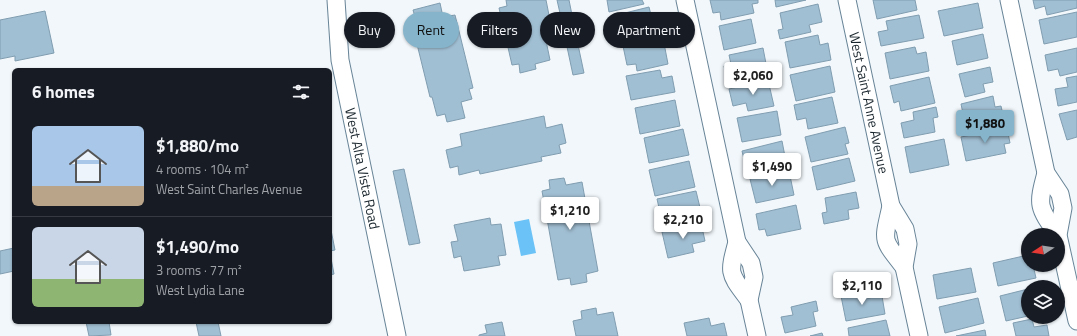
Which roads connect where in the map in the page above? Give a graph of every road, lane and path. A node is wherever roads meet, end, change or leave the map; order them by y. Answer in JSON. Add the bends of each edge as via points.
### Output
{"nodes":[{"id":1,"x":336,"y":0,"type":"edge"},
{"id":2,"x":685,"y":0,"type":"edge"},
{"id":3,"x":847,"y":0,"type":"edge"},
{"id":4,"x":1009,"y":0,"type":"edge"},
{"id":5,"x":1059,"y":228,"type":"edge"},
{"id":6,"x":1065,"y":266,"type":"edge"},
{"id":7,"x":1077,"y":320,"type":"edge"},
{"id":8,"x":397,"y":336,"type":"edge"},
{"id":9,"x":757,"y":336,"type":"edge"},
{"id":10,"x":919,"y":336,"type":"edge"}],
"edges":[{"from":1,"to":8,"type":"street","name":"West Alta Vista Road","via":[[340,60]]},
{"from":2,"to":9,"type":"street","via":[[737,242],[751,263],[754,277],[749,300]]},
{"from":3,"to":10,"type":"street","name":"West Saint Anne Avenue","via":[[891,206],[905,229],[908,244],[904,267]]},
{"from":4,"to":5,"type":"street","via":[[1046,173],[1060,194],[1063,208]]},
{"from":6,"to":7,"type":"street"}]}
